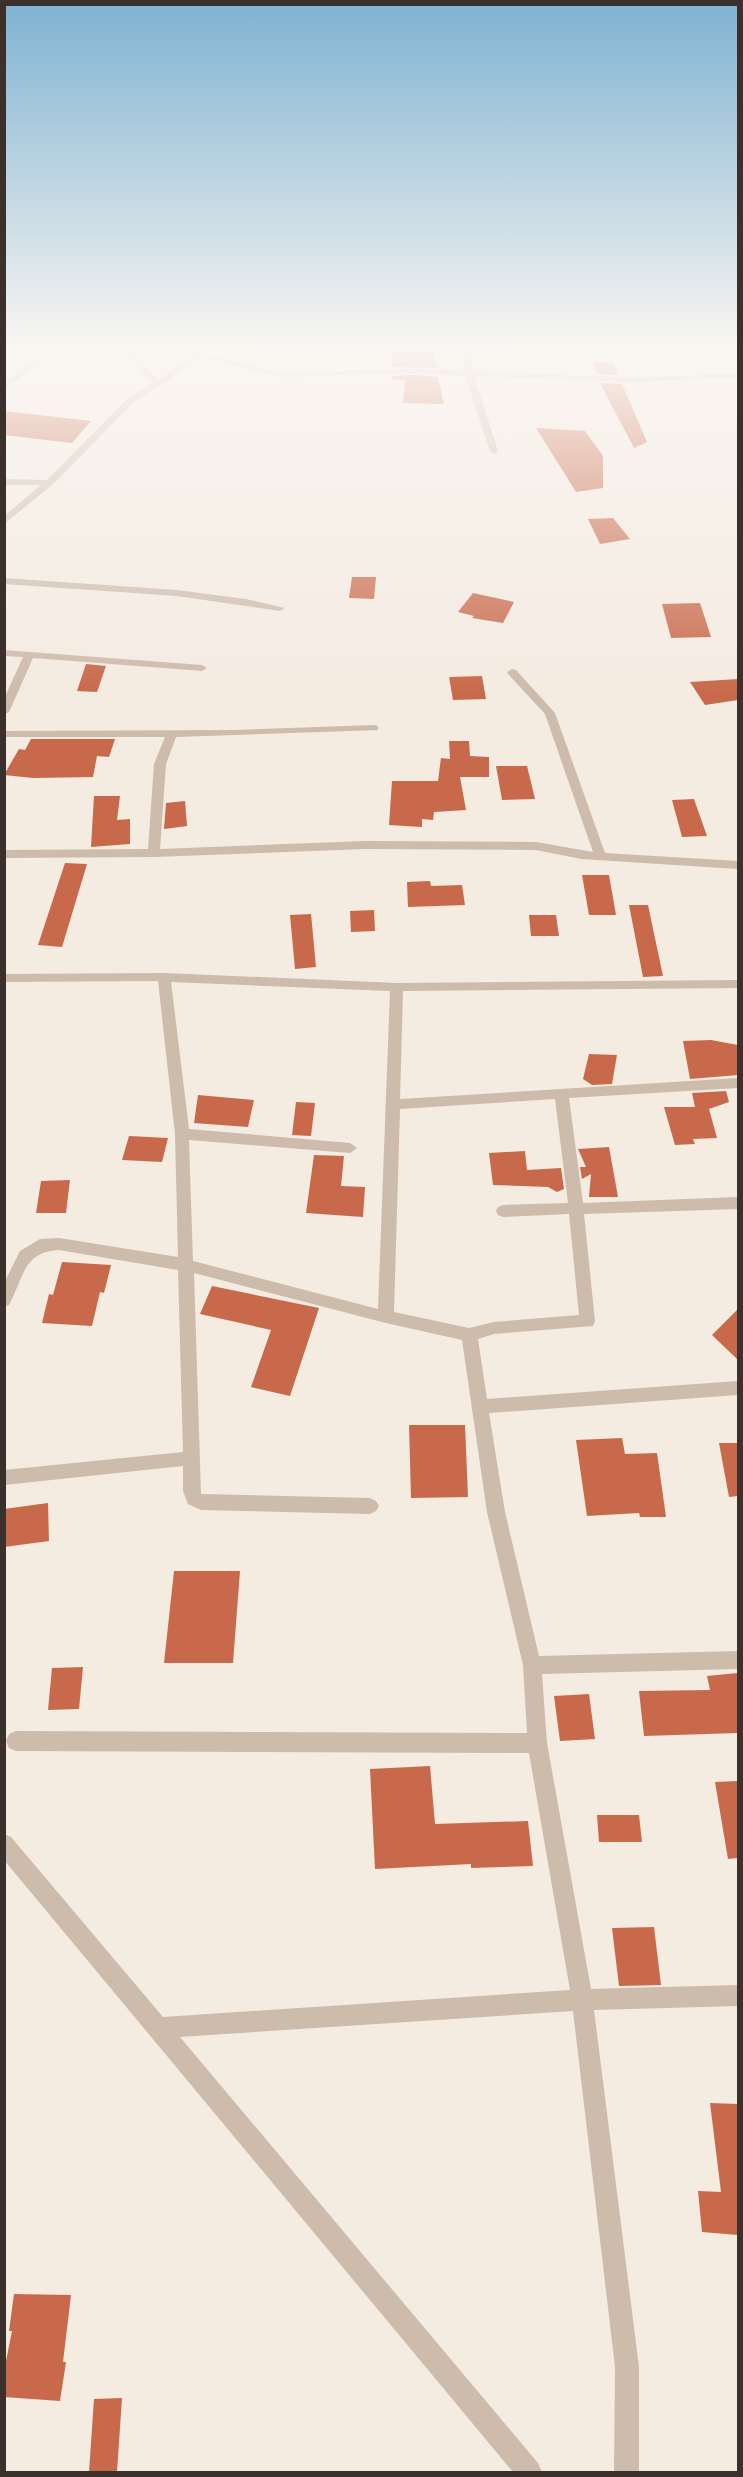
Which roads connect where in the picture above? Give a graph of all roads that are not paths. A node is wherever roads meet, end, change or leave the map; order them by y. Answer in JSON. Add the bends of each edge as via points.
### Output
{"nodes":[{"id":1,"x":69,"y":463,"type":"edge"},
{"id":2,"x":4,"y":482,"type":"edge"},
{"id":3,"x":49,"y":483,"type":"junction"},
{"id":4,"x":4,"y":521,"type":"edge"},
{"id":5,"x":4,"y":581,"type":"edge"},
{"id":6,"x":280,"y":608,"type":"dead end"},
{"id":7,"x":4,"y":653,"type":"edge"},
{"id":8,"x":29,"y":655,"type":"junction"},
{"id":9,"x":202,"y":668,"type":"dead end"},
{"id":10,"x":512,"y":672,"type":"dead end"},
{"id":11,"x":4,"y":712,"type":"edge"},
{"id":12,"x":374,"y":728,"type":"dead end"},
{"id":13,"x":172,"y":733,"type":"junction"},
{"id":14,"x":4,"y":734,"type":"edge"},
{"id":15,"x":154,"y":853,"type":"junction"},
{"id":16,"x":4,"y":854,"type":"edge"},
{"id":17,"x":600,"y":855,"type":"junction"},
{"id":18,"x":738,"y":865,"type":"edge"},
{"id":19,"x":164,"y":977,"type":"junction"},
{"id":20,"x":4,"y":978,"type":"edge"},
{"id":21,"x":738,"y":984,"type":"edge"},
{"id":22,"x":397,"y":987,"type":"junction"},
{"id":23,"x":738,"y":1083,"type":"edge"},
{"id":24,"x":561,"y":1094,"type":"junction"},
{"id":25,"x":394,"y":1104,"type":"junction"},
{"id":26,"x":182,"y":1134,"type":"junction"},
{"id":27,"x":350,"y":1148,"type":"dead end"},
{"id":28,"x":738,"y":1203,"type":"edge"},
{"id":29,"x":576,"y":1209,"type":"junction"},
{"id":30,"x":503,"y":1211,"type":"dead end"},
{"id":31,"x":187,"y":1265,"type":"junction"},
{"id":32,"x":4,"y":1302,"type":"edge"},
{"id":33,"x":386,"y":1317,"type":"junction"},
{"id":34,"x":469,"y":1335,"type":"junction"},
{"id":35,"x":738,"y":1388,"type":"edge"},
{"id":36,"x":479,"y":1407,"type":"junction"},
{"id":37,"x":192,"y":1458,"type":"junction"},
{"id":38,"x":4,"y":1479,"type":"edge"},
{"id":39,"x":370,"y":1506,"type":"dead end"},
{"id":40,"x":738,"y":1660,"type":"edge"},
{"id":41,"x":532,"y":1665,"type":"junction"},
{"id":42,"x":16,"y":1741,"type":"dead end"},
{"id":43,"x":537,"y":1743,"type":"junction"},
{"id":44,"x":4,"y":1844,"type":"edge"},
{"id":45,"x":738,"y":1995,"type":"edge"},
{"id":46,"x":582,"y":2000,"type":"junction"},
{"id":47,"x":158,"y":2028,"type":"junction"},
{"id":48,"x":529,"y":2472,"type":"edge"},
{"id":49,"x":627,"y":2472,"type":"edge"}],
"edges":[{"from":1,"to":3,"type":"street"},
{"from":2,"to":3,"type":"street"},
{"from":3,"to":4,"type":"street"},
{"from":5,"to":6,"type":"street","via":[[174,592]]},
{"from":7,"to":8,"type":"street"},
{"from":8,"to":9,"type":"street"},
{"from":8,"to":11,"type":"street"},
{"from":10,"to":17,"type":"street","via":[[550,714]]},
{"from":12,"to":13,"type":"street"},
{"from":13,"to":14,"type":"street"},
{"from":13,"to":15,"type":"street","via":[[160,764]]},
{"from":15,"to":16,"type":"street"},
{"from":15,"to":17,"type":"street","via":[[365,845],[536,846]]},
{"from":17,"to":18,"type":"street"},
{"from":19,"to":20,"type":"street"},
{"from":19,"to":22,"type":"street"},
{"from":19,"to":26,"type":"street"},
{"from":21,"to":22,"type":"street"},
{"from":22,"to":25,"type":"street"},
{"from":23,"to":24,"type":"street"},
{"from":24,"to":25,"type":"street"},
{"from":24,"to":29,"type":"street"},
{"from":25,"to":33,"type":"street"},
{"from":26,"to":27,"type":"street"},
{"from":26,"to":31,"type":"street"},
{"from":28,"to":29,"type":"street"},
{"from":29,"to":30,"type":"street"},
{"from":29,"to":34,"type":"street","via":[[587,1321],[494,1329]]},
{"from":31,"to":32,"type":"street","via":[[59,1244],[40,1245],[25,1255]]},
{"from":31,"to":33,"type":"street"},
{"from":31,"to":37,"type":"street"},
{"from":33,"to":34,"type":"street"},
{"from":34,"to":36,"type":"street"},
{"from":35,"to":36,"type":"street"},
{"from":36,"to":41,"type":"street","via":[[496,1512]]},
{"from":37,"to":38,"type":"street"},
{"from":37,"to":39,"type":"street","via":[[192,1491],[201,1502]]},
{"from":40,"to":41,"type":"street"},
{"from":41,"to":43,"type":"street"},
{"from":42,"to":43,"type":"street"},
{"from":43,"to":46,"type":"street"},
{"from":44,"to":47,"type":"street"},
{"from":45,"to":46,"type":"street"},
{"from":46,"to":47,"type":"street"},
{"from":46,"to":49,"type":"street","via":[[627,2367]]},
{"from":47,"to":48,"type":"street"}]}
